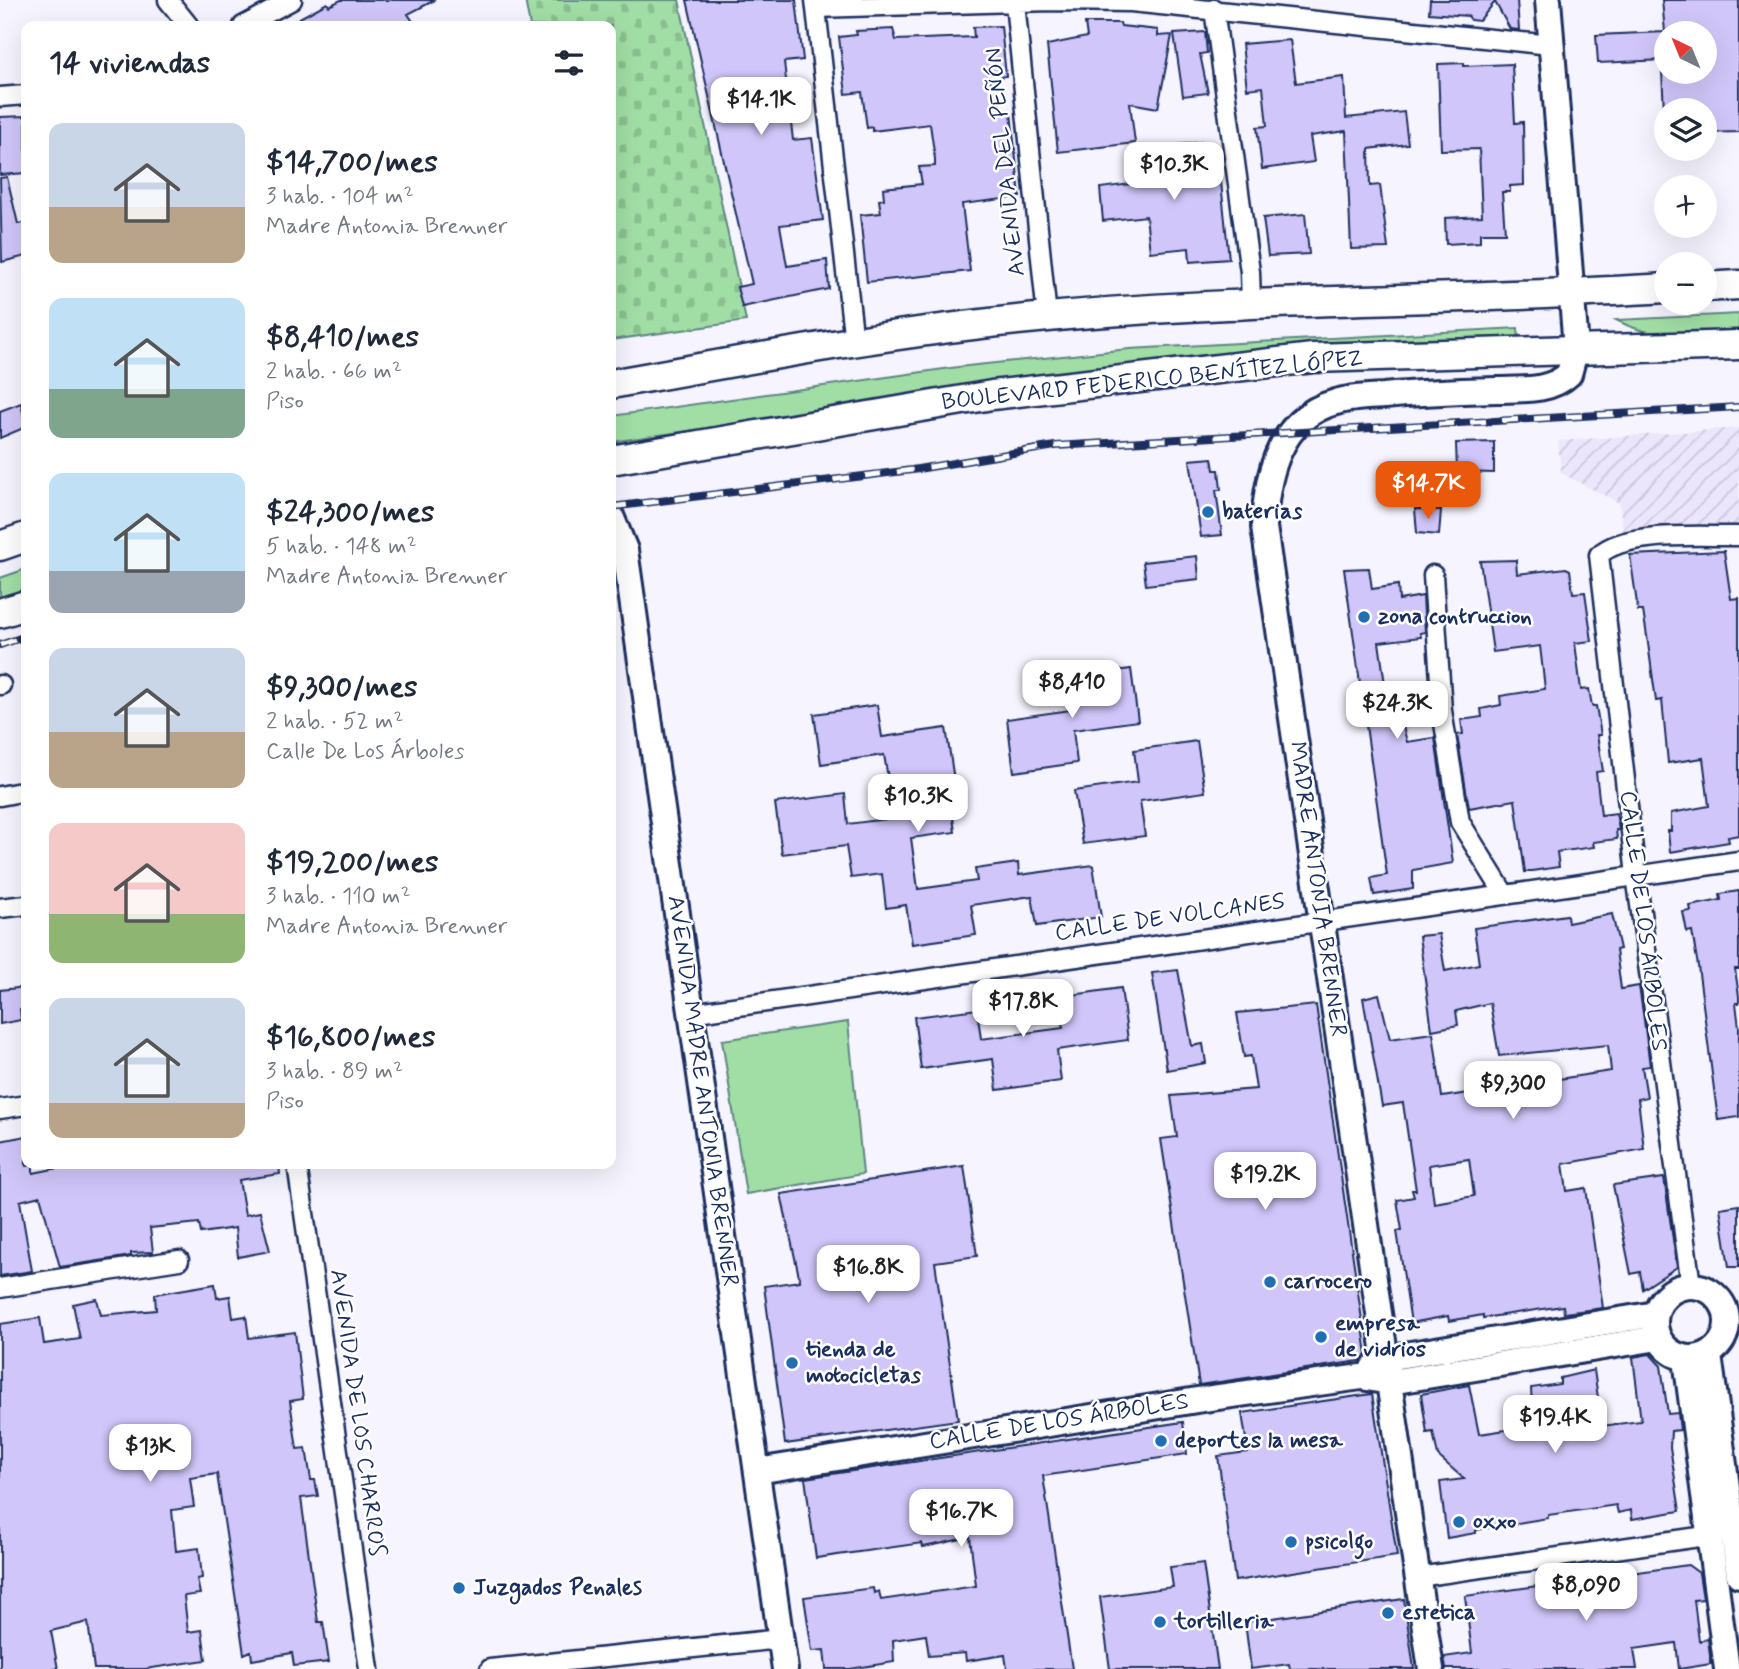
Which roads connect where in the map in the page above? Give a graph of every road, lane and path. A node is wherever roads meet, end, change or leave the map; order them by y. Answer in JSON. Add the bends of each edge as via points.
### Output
{"nodes":[{"id":1,"x":168,"y":0,"type":"edge"},
{"id":2,"x":292,"y":0,"type":"edge"},
{"id":3,"x":1548,"y":0,"type":"edge"},
{"id":4,"x":1015,"y":3,"type":"junction"},
{"id":5,"x":815,"y":4,"type":"edge"},
{"id":6,"x":1214,"y":9,"type":"junction"},
{"id":7,"x":186,"y":21,"type":"edge"},
{"id":8,"x":252,"y":21,"type":"edge"},
{"id":9,"x":1551,"y":45,"type":"junction"},
{"id":10,"x":21,"y":95,"type":"edge"},
{"id":11,"x":0,"y":97,"type":"edge"},
{"id":12,"x":1739,"y":285,"type":"edge"},
{"id":13,"x":1717,"y":286,"type":"edge"},
{"id":14,"x":1654,"y":289,"type":"edge"},
{"id":15,"x":1571,"y":294,"type":"junction"},
{"id":16,"x":1251,"y":303,"type":"junction"},
{"id":17,"x":1047,"y":317,"type":"junction"},
{"id":18,"x":854,"y":342,"type":"junction"},
{"id":19,"x":1739,"y":345,"type":"edge"},
{"id":20,"x":1576,"y":348,"type":"junction"},
{"id":21,"x":616,"y":383,"type":"edge"},
{"id":22,"x":616,"y":459,"type":"edge"},
{"id":23,"x":616,"y":528,"type":"edge"},
{"id":24,"x":1739,"y":536,"type":"edge"},
{"id":25,"x":21,"y":539,"type":"edge"},
{"id":26,"x":0,"y":547,"type":"edge"},
{"id":27,"x":1433,"y":575,"type":"dead end"},
{"id":28,"x":21,"y":607,"type":"edge"},
{"id":29,"x":0,"y":613,"type":"edge"},
{"id":30,"x":21,"y":792,"type":"edge"},
{"id":31,"x":0,"y":796,"type":"edge"},
{"id":32,"x":1739,"y":861,"type":"edge"},
{"id":33,"x":1636,"y":875,"type":"junction"},
{"id":34,"x":1504,"y":895,"type":"junction"},
{"id":35,"x":21,"y":906,"type":"edge"},
{"id":36,"x":0,"y":908,"type":"edge"},
{"id":37,"x":1322,"y":921,"type":"junction"},
{"id":38,"x":691,"y":1013,"type":"junction"},
{"id":39,"x":21,"y":1106,"type":"edge"},
{"id":40,"x":0,"y":1109,"type":"edge"},
{"id":41,"x":298,"y":1169,"type":"edge"},
{"id":42,"x":179,"y":1260,"type":"dead end"},
{"id":43,"x":1691,"y":1286,"type":"junction"},
{"id":44,"x":0,"y":1288,"type":"edge"},
{"id":45,"x":1732,"y":1314,"type":"edge"},
{"id":46,"x":1657,"y":1326,"type":"junction"},
{"id":47,"x":1697,"y":1357,"type":"junction"},
{"id":48,"x":1388,"y":1370,"type":"junction"},
{"id":49,"x":757,"y":1471,"type":"junction"},
{"id":50,"x":1727,"y":1533,"type":"edge"},
{"id":51,"x":1739,"y":1575,"type":"edge"},
{"id":52,"x":1418,"y":1577,"type":"junction"},
{"id":53,"x":781,"y":1639,"type":"junction"},
{"id":54,"x":369,"y":1669,"type":"edge"},
{"id":55,"x":490,"y":1669,"type":"edge"},
{"id":56,"x":785,"y":1669,"type":"edge"},
{"id":57,"x":1431,"y":1669,"type":"edge"},
{"id":58,"x":1727,"y":1669,"type":"edge"}],
"edges":[{"from":1,"to":7,"type":"street"},
{"from":2,"to":8,"type":"street"},
{"from":3,"to":9,"type":"street"},
{"from":4,"to":5,"type":"street"},
{"from":4,"to":6,"type":"street","via":[[1091,0]]},
{"from":4,"to":17,"type":"street","name":"AVENIDA DEL PEÑÓN"},
{"from":5,"to":18,"type":"street"},
{"from":6,"to":9,"type":"street"},
{"from":6,"to":16,"type":"street","via":[[1251,272]]},
{"from":9,"to":15,"type":"street"},
{"from":10,"to":11,"type":"street"},
{"from":12,"to":13,"type":"main road"},
{"from":14,"to":15,"type":"main road"},
{"from":15,"to":16,"type":"main road"},
{"from":15,"to":20,"type":"street"},
{"from":16,"to":17,"type":"main road"},
{"from":17,"to":18,"type":"main road"},
{"from":18,"to":21,"type":"main road"},
{"from":19,"to":20,"type":"main road","name":"BOULEVARD FEDERICO BENÍTEZ LÓPEZ"},
{"from":20,"to":22,"type":"main road","name":"BOULEVARD FEDERICO BENÍTEZ LÓPEZ","via":[[1313,358],[1131,378],[992,395]]},
{"from":20,"to":37,"type":"street","name":"MADRE ANTONIA BRENNER","via":[[1569,374],[1543,387],[1424,392],[1336,402],[1298,423],[1276,454],[1265,490],[1264,527]]},
{"from":23,"to":38,"type":"street","name":"AVENIDA MADRE ANTONIA BRENNER","via":[[625,550]]},
{"from":24,"to":33,"type":"street","name":"CALLE DE LOS ÁRBOLES","via":[[1634,540],[1608,547],[1600,555]]},
{"from":25,"to":26,"type":"main road"},
{"from":27,"to":34,"type":"street","via":[[1442,711],[1460,822]]},
{"from":28,"to":29,"type":"main road"},
{"from":30,"to":31,"type":"street"},
{"from":32,"to":33,"type":"street","name":"CALLE DE VOLCANES"},
{"from":33,"to":34,"type":"street","name":"CALLE DE VOLCANES"},
{"from":33,"to":43,"type":"street","name":"CALLE DE LOS ÁRBOLES"},
{"from":34,"to":37,"type":"street","name":"CALLE DE VOLCANES"},
{"from":35,"to":36,"type":"street"},
{"from":37,"to":38,"type":"street","name":"CALLE DE VOLCANES"},
{"from":37,"to":48,"type":"street","name":"MADRE ANTONIA BRENNER"},
{"from":38,"to":49,"type":"street","name":"AVENIDA MADRE ANTONIA BRENNER"},
{"from":39,"to":40,"type":"street"},
{"from":41,"to":54,"type":"street","name":"AVENIDA DE LOS CHARROS"},
{"from":42,"to":44,"type":"street"},
{"from":43,"to":45,"type":"street","via":[[1714,1294]]},
{"from":43,"to":46,"type":"street","via":[[1668,1294]]},
{"from":45,"to":47,"type":"street","via":[[1718,1347]]},
{"from":46,"to":47,"type":"street","via":[[1665,1348]]},
{"from":46,"to":48,"type":"street","name":"CALLE DE LOS ÁRBOLES"},
{"from":47,"to":50,"type":"street"},
{"from":48,"to":49,"type":"street","name":"CALLE DE LOS ÁRBOLES"},
{"from":48,"to":52,"type":"street","name":"MADRE ANTONIA BRENNER"},
{"from":49,"to":53,"type":"street","name":"AVENIDA MADRE ANTONIA BRENNER"},
{"from":50,"to":51,"type":"street"},
{"from":50,"to":52,"type":"street"},
{"from":50,"to":58,"type":"street"},
{"from":52,"to":57,"type":"street","name":"MADRE ANTONIA BRENNER"},
{"from":53,"to":55,"type":"street"},
{"from":53,"to":56,"type":"street","name":"AVENIDA MADRE ANTONIA BRENNER"}]}
